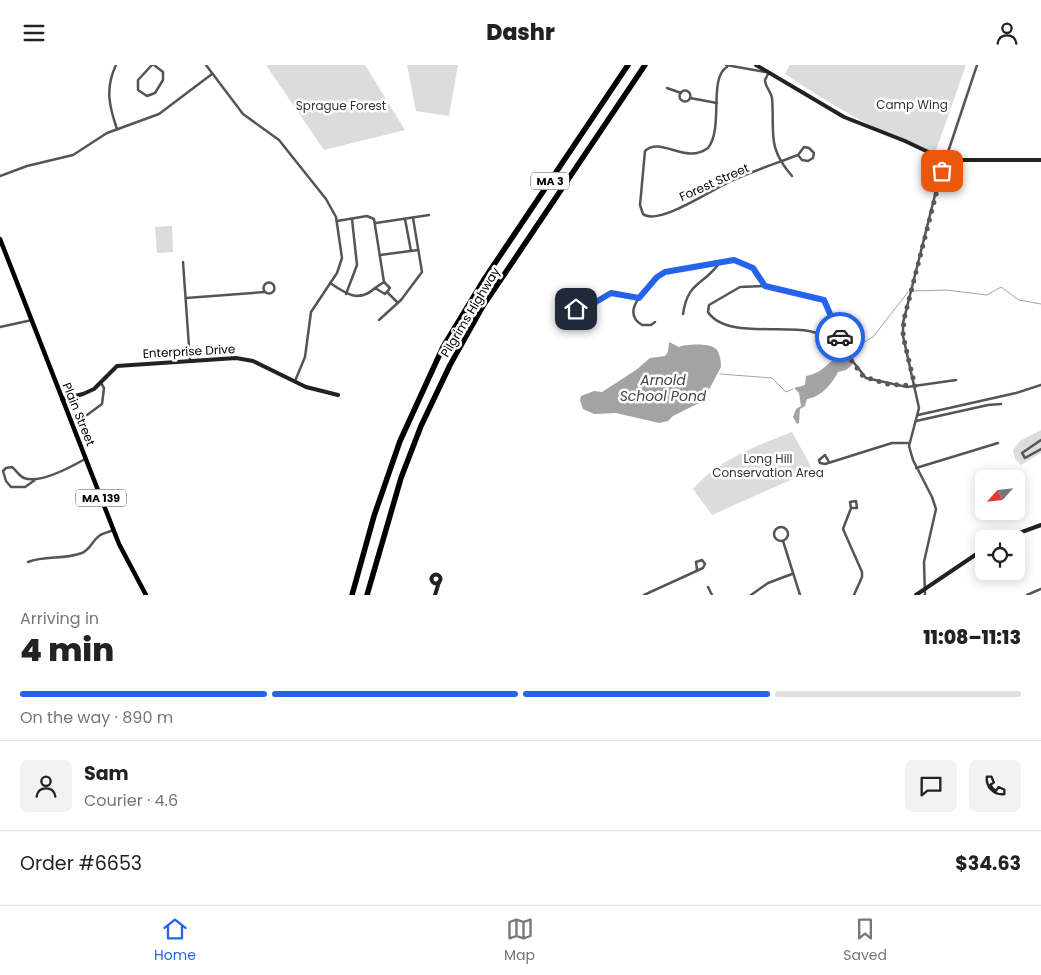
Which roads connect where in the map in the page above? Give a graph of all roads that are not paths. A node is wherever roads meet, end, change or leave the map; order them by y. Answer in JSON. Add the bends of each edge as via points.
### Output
{"nodes":[{"id":1,"x":116,"y":65,"type":"edge"},
{"id":2,"x":153,"y":65,"type":"edge"},
{"id":3,"x":206,"y":65,"type":"edge"},
{"id":4,"x":628,"y":65,"type":"edge"},
{"id":5,"x":645,"y":65,"type":"edge"},
{"id":6,"x":756,"y":65,"type":"edge"},
{"id":7,"x":977,"y":65,"type":"edge"},
{"id":8,"x":726,"y":66,"type":"edge"},
{"id":9,"x":769,"y":72,"type":"junction"},
{"id":10,"x":212,"y":74,"type":"junction"},
{"id":11,"x":667,"y":88,"type":"dead end"},
{"id":12,"x":680,"y":93,"type":"junction"},
{"id":13,"x":690,"y":98,"type":"junction"},
{"id":14,"x":717,"y":103,"type":"junction"},
{"id":15,"x":117,"y":129,"type":"junction"},
{"id":16,"x":798,"y":155,"type":"junction"},
{"id":17,"x":945,"y":160,"type":"junction"},
{"id":18,"x":1041,"y":160,"type":"edge"},
{"id":19,"x":780,"y":162,"type":"junction"},
{"id":20,"x":792,"y":175,"type":"dead end"},
{"id":21,"x":0,"y":177,"type":"edge"},
{"id":22,"x":430,"y":215,"type":"dead end"},
{"id":23,"x":414,"y":218,"type":"junction"},
{"id":24,"x":352,"y":219,"type":"junction"},
{"id":25,"x":405,"y":219,"type":"junction"},
{"id":26,"x":337,"y":221,"type":"junction"},
{"id":27,"x":376,"y":223,"type":"junction"},
{"id":28,"x":0,"y":239,"type":"edge"},
{"id":29,"x":418,"y":250,"type":"junction"},
{"id":30,"x":411,"y":251,"type":"junction"},
{"id":31,"x":380,"y":255,"type":"junction"},
{"id":32,"x":720,"y":261,"type":"junction"},
{"id":33,"x":183,"y":262,"type":"dead end"},
{"id":34,"x":384,"y":282,"type":"junction"},
{"id":35,"x":330,"y":283,"type":"junction"},
{"id":36,"x":765,"y":286,"type":"junction"},
{"id":37,"x":375,"y":288,"type":"junction"},
{"id":38,"x":265,"y":292,"type":"junction"},
{"id":39,"x":346,"y":293,"type":"junction"},
{"id":40,"x":388,"y":293,"type":"junction"},
{"id":41,"x":186,"y":298,"type":"junction"},
{"id":42,"x":639,"y":298,"type":"junction"},
{"id":43,"x":396,"y":302,"type":"junction"},
{"id":44,"x":562,"y":313,"type":"dead end"},
{"id":45,"x":683,"y":314,"type":"dead end"},
{"id":46,"x":32,"y":320,"type":"junction"},
{"id":47,"x":379,"y":320,"type":"dead end"},
{"id":48,"x":655,"y":322,"type":"dead end"},
{"id":49,"x":0,"y":327,"type":"edge"},
{"id":50,"x":843,"y":349,"type":"junction"},
{"id":51,"x":190,"y":361,"type":"junction"},
{"id":52,"x":956,"y":380,"type":"dead end"},
{"id":53,"x":101,"y":383,"type":"junction"},
{"id":54,"x":295,"y":383,"type":"junction"},
{"id":55,"x":1041,"y":385,"type":"edge"},
{"id":56,"x":915,"y":386,"type":"junction"},
{"id":57,"x":338,"y":395,"type":"dead end"},
{"id":58,"x":62,"y":399,"type":"junction"},
{"id":59,"x":1001,"y":404,"type":"dead end"},
{"id":60,"x":87,"y":415,"type":"dead end"},
{"id":61,"x":918,"y":415,"type":"junction"},
{"id":62,"x":916,"y":421,"type":"junction"},
{"id":63,"x":1041,"y":440,"type":"edge"},
{"id":64,"x":908,"y":443,"type":"junction"},
{"id":65,"x":998,"y":443,"type":"dead end"},
{"id":66,"x":1041,"y":449,"type":"edge"},
{"id":67,"x":86,"y":459,"type":"junction"},
{"id":68,"x":830,"y":462,"type":"dead end"},
{"id":69,"x":916,"y":468,"type":"junction"},
{"id":70,"x":35,"y":480,"type":"junction"},
{"id":71,"x":851,"y":508,"type":"dead end"},
{"id":72,"x":1041,"y":525,"type":"edge"},
{"id":73,"x":114,"y":530,"type":"junction"},
{"id":74,"x":1025,"y":531,"type":"edge"},
{"id":75,"x":783,"y":541,"type":"junction"},
{"id":76,"x":975,"y":555,"type":"edge"},
{"id":77,"x":28,"y":562,"type":"dead end"},
{"id":78,"x":696,"y":569,"type":"dead end"},
{"id":79,"x":792,"y":574,"type":"junction"},
{"id":80,"x":439,"y":582,"type":"junction"},
{"id":81,"x":433,"y":583,"type":"junction"},
{"id":82,"x":708,"y":587,"type":"dead end"},
{"id":83,"x":924,"y":589,"type":"junction"},
{"id":84,"x":1041,"y":589,"type":"edge"},
{"id":85,"x":435,"y":593,"type":"edge"},
{"id":86,"x":146,"y":595,"type":"edge"},
{"id":87,"x":352,"y":595,"type":"edge"},
{"id":88,"x":367,"y":595,"type":"edge"},
{"id":89,"x":644,"y":595,"type":"edge"},
{"id":90,"x":712,"y":595,"type":"edge"},
{"id":91,"x":751,"y":595,"type":"edge"},
{"id":92,"x":800,"y":595,"type":"edge"},
{"id":93,"x":854,"y":595,"type":"edge"},
{"id":94,"x":916,"y":595,"type":"edge"},
{"id":95,"x":925,"y":595,"type":"edge"},
{"id":96,"x":1027,"y":595,"type":"edge"}],
"edges":[{"from":1,"to":15,"type":"street","via":[[108,93]]},
{"from":2,"to":2,"type":"street","via":[[163,72],[163,80],[155,93],[147,95],[138,90],[138,80]]},
{"from":3,"to":10,"type":"street"},
{"from":4,"to":87,"type":"highway","name":"Pilgrims Highway","number":"MA 3","via":[[484,278],[443,347],[400,441],[374,516]]},
{"from":5,"to":88,"type":"highway","name":"Pilgrims Highway","number":"MA 3","via":[[483,306],[450,365],[401,478]]},
{"from":6,"to":9,"type":"street"},
{"from":7,"to":17,"type":"street"},
{"from":8,"to":9,"type":"street"},
{"from":8,"to":14,"type":"street","name":"Forest Street","via":[[720,75]]},
{"from":9,"to":17,"type":"street","via":[[848,119]]},
{"from":9,"to":19,"type":"street","via":[[765,75],[765,82],[772,97],[772,130]]},
{"from":10,"to":15,"type":"street","via":[[159,114]]},
{"from":10,"to":26,"type":"street","via":[[243,114],[279,140],[326,199]]},
{"from":11,"to":12,"type":"street"},
{"from":12,"to":13,"type":"street","via":[[688,92]]},
{"from":12,"to":13,"type":"street","via":[[682,101]]},
{"from":13,"to":14,"type":"street"},
{"from":14,"to":19,"type":"street","name":"Forest Street","via":[[714,135],[706,149],[691,155],[656,146],[646,151],[640,205],[643,214],[653,217],[692,203],[726,183]]},
{"from":15,"to":21,"type":"street","via":[[73,155],[26,166]]},
{"from":16,"to":16,"type":"street","name":"Forest Street","via":[[806,147],[814,153],[808,161]]},
{"from":16,"to":19,"type":"street","name":"Forest Street"},
{"from":17,"to":18,"type":"street"},
{"from":17,"to":56,"type":"street","via":[[903,331]]},
{"from":19,"to":20,"type":"street"},
{"from":22,"to":23,"type":"street"},
{"from":23,"to":25,"type":"street"},
{"from":23,"to":29,"type":"street"},
{"from":24,"to":26,"type":"street"},
{"from":24,"to":27,"type":"street","via":[[372,217]]},
{"from":24,"to":39,"type":"street","via":[[357,265]]},
{"from":25,"to":27,"type":"street"},
{"from":25,"to":30,"type":"street"},
{"from":26,"to":35,"type":"street","via":[[342,258]]},
{"from":27,"to":31,"type":"street"},
{"from":28,"to":46,"type":"main road","name":"Plain Street","number":"MA 139"},
{"from":29,"to":30,"type":"street"},
{"from":29,"to":43,"type":"street","via":[[422,272]]},
{"from":30,"to":31,"type":"street"},
{"from":31,"to":34,"type":"street"},
{"from":32,"to":36,"type":"street","via":[[734,260],[749,266]]},
{"from":32,"to":42,"type":"street","via":[[661,273]]},
{"from":32,"to":45,"type":"street","via":[[714,271],[688,293]]},
{"from":33,"to":41,"type":"street"},
{"from":34,"to":37,"type":"street"},
{"from":34,"to":40,"type":"street","via":[[389,285]]},
{"from":35,"to":39,"type":"street"},
{"from":35,"to":54,"type":"street","via":[[312,312],[305,357]]},
{"from":36,"to":50,"type":"street","via":[[824,300]]},
{"from":36,"to":50,"type":"street","via":[[737,288],[709,305],[708,312],[726,326],[807,331],[824,336]]},
{"from":37,"to":39,"type":"street","via":[[359,297]]},
{"from":37,"to":40,"type":"street","via":[[383,294]]},
{"from":38,"to":38,"type":"street","via":[[265,284],[273,284],[274,291]]},
{"from":38,"to":41,"type":"street"},
{"from":40,"to":43,"type":"street"},
{"from":41,"to":51,"type":"street"},
{"from":42,"to":44,"type":"street","via":[[611,293],[582,310]]},
{"from":42,"to":48,"type":"street","via":[[633,310],[636,321],[645,326]]},
{"from":43,"to":47,"type":"street"},
{"from":46,"to":49,"type":"street"},
{"from":46,"to":58,"type":"main road","name":"Plain Street","number":"MA 139"},
{"from":50,"to":56,"type":"street","via":[[866,378],[892,385]]},
{"from":51,"to":53,"type":"street","name":"Enterprise Drive","via":[[117,366]]},
{"from":51,"to":54,"type":"street","name":"Enterprise Drive","via":[[245,359]]},
{"from":52,"to":56,"type":"street"},
{"from":53,"to":58,"type":"street","name":"Enterprise Drive","via":[[83,394]]},
{"from":53,"to":60,"type":"street","via":[[104,388],[102,405]]},
{"from":54,"to":57,"type":"street","name":"Enterprise Drive"},
{"from":55,"to":61,"type":"street"},
{"from":56,"to":61,"type":"street"},
{"from":58,"to":67,"type":"main road","name":"Plain Street","number":"MA 139"},
{"from":59,"to":62,"type":"street"},
{"from":61,"to":62,"type":"street"},
{"from":62,"to":64,"type":"street"},
{"from":63,"to":66,"type":"street","via":[[1022,453],[1025,458]]},
{"from":64,"to":68,"type":"street","via":[[892,443]]},
{"from":64,"to":69,"type":"street"},
{"from":65,"to":69,"type":"street"},
{"from":67,"to":70,"type":"street"},
{"from":67,"to":73,"type":"main road","name":"Plain Street","number":"MA 139"},
{"from":69,"to":83,"type":"street","via":[[936,509],[925,558]]},
{"from":70,"to":70,"type":"street","via":[[22,477],[12,467],[3,473],[7,483],[14,488],[25,487]]},
{"from":71,"to":93,"type":"street","via":[[843,529],[862,577]]},
{"from":72,"to":74,"type":"street"},
{"from":73,"to":77,"type":"street","via":[[98,537],[89,549],[81,553]]},
{"from":73,"to":86,"type":"main road","name":"Plain Street","number":"MA 139","via":[[124,556]]},
{"from":75,"to":75,"type":"street","via":[[775,537],[774,531],[778,527],[787,531]]},
{"from":75,"to":79,"type":"street"},
{"from":76,"to":83,"type":"street"},
{"from":78,"to":89,"type":"street"},
{"from":79,"to":91,"type":"street","via":[[768,583]]},
{"from":79,"to":92,"type":"street"},
{"from":80,"to":81,"type":"street"},
{"from":80,"to":81,"type":"street","via":[[436,575],[432,577]]},
{"from":80,"to":85,"type":"street"},
{"from":81,"to":85,"type":"street"},
{"from":82,"to":90,"type":"street"},
{"from":83,"to":94,"type":"street"},
{"from":83,"to":95,"type":"street"},
{"from":84,"to":96,"type":"street"}]}
